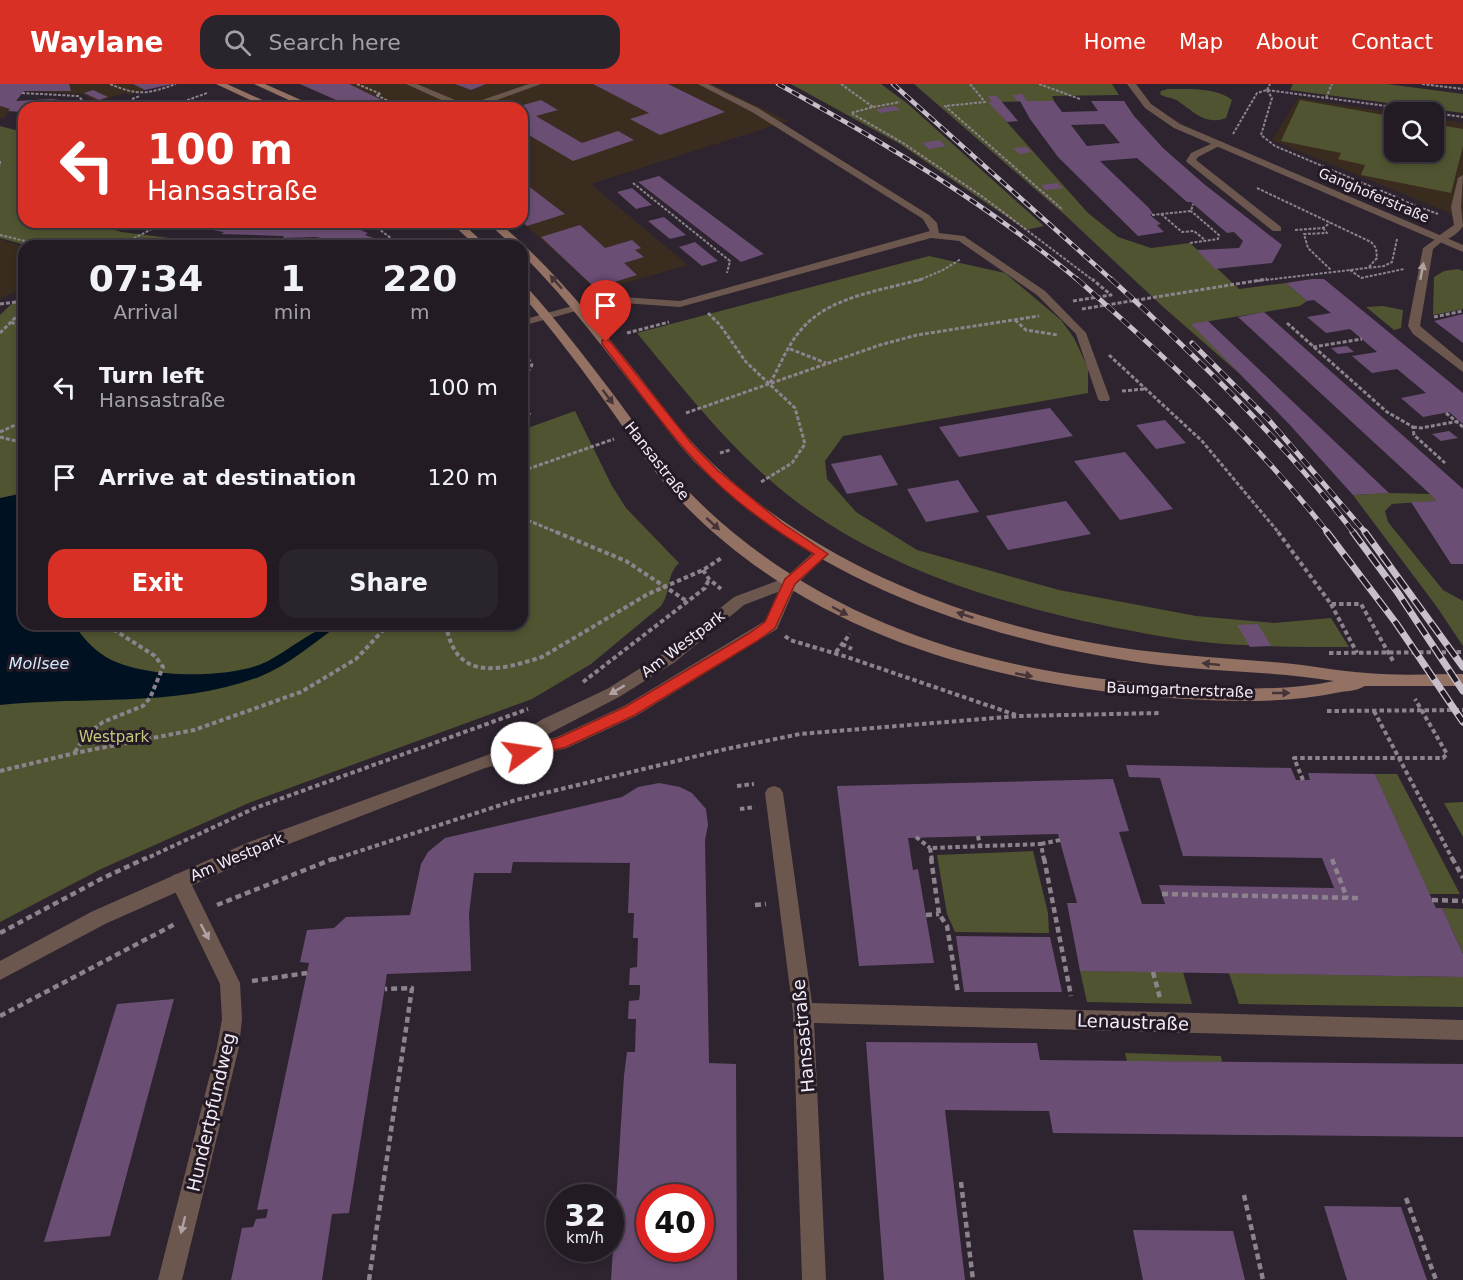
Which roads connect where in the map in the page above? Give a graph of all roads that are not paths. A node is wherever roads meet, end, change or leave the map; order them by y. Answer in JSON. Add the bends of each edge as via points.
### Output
{"nodes":[{"id":1,"x":258,"y":84,"type":"edge"},
{"id":2,"x":410,"y":84,"type":"edge"},
{"id":3,"x":537,"y":84,"type":"edge"},
{"id":4,"x":702,"y":84,"type":"edge"},
{"id":5,"x":1131,"y":84,"type":"edge"},
{"id":6,"x":217,"y":87,"type":"edge"},
{"id":7,"x":258,"y":102,"type":"edge"},
{"id":8,"x":300,"y":102,"type":"edge"},
{"id":9,"x":452,"y":102,"type":"edge"},
{"id":10,"x":484,"y":102,"type":"edge"},
{"id":11,"x":1218,"y":144,"type":"junction"},
{"id":12,"x":1463,"y":178,"type":"edge"},
{"id":13,"x":462,"y":228,"type":"edge"},
{"id":14,"x":499,"y":228,"type":"edge"},
{"id":15,"x":1277,"y":229,"type":"dead end"},
{"id":16,"x":931,"y":235,"type":"junction"},
{"id":17,"x":1440,"y":239,"type":"junction"},
{"id":18,"x":475,"y":240,"type":"edge"},
{"id":19,"x":513,"y":240,"type":"edge"},
{"id":20,"x":1463,"y":249,"type":"edge"},
{"id":21,"x":528,"y":254,"type":"edge"},
{"id":22,"x":528,"y":295,"type":"edge"},
{"id":23,"x":578,"y":306,"type":"junction"},
{"id":24,"x":548,"y":317,"type":"junction"},
{"id":25,"x":528,"y":322,"type":"edge"},
{"id":26,"x":1463,"y":368,"type":"edge"},
{"id":27,"x":1104,"y":399,"type":"dead end"},
{"id":28,"x":822,"y":554,"type":"junction"},
{"id":29,"x":789,"y":582,"type":"junction"},
{"id":30,"x":1373,"y":680,"type":"junction"},
{"id":31,"x":1463,"y":680,"type":"edge"},
{"id":32,"x":483,"y":762,"type":"junction"},
{"id":33,"x":774,"y":793,"type":"dead end"},
{"id":34,"x":180,"y":881,"type":"junction"},
{"id":35,"x":0,"y":971,"type":"edge"},
{"id":36,"x":803,"y":1013,"type":"junction"},
{"id":37,"x":1463,"y":1030,"type":"edge"},
{"id":38,"x":170,"y":1280,"type":"edge"},
{"id":39,"x":814,"y":1280,"type":"edge"}],
"edges":[{"from":1,"to":8,"type":"main road"},
{"from":2,"to":9,"type":"lane"},
{"from":3,"to":10,"type":"lane"},
{"from":4,"to":16,"type":"lane","via":[[754,110],[926,217],[935,232]]},
{"from":5,"to":11,"type":"street","name":"Ganghoferstraße","via":[[1157,113]]},
{"from":6,"to":7,"type":"main road"},
{"from":11,"to":15,"type":"street","via":[[1194,155],[1191,161]]},
{"from":11,"to":17,"type":"street","name":"Ganghoferstraße"},
{"from":12,"to":17,"type":"lane","via":[[1456,207],[1459,225]]},
{"from":13,"to":18,"type":"main road"},
{"from":14,"to":19,"type":"main road"},
{"from":16,"to":23,"type":"lane","via":[[680,304],[621,298]]},
{"from":16,"to":27,"type":"lane","via":[[961,238],[1041,293],[1081,333]]},
{"from":17,"to":20,"type":"street"},
{"from":26,"to":17,"type":"street","name":"Ganghoferstraße","one_way":true,"via":[[1417,331],[1415,311],[1423,266],[1428,248]]},
{"from":23,"to":21,"type":"main road","one_way":true},
{"from":22,"to":24,"type":"main road","name":"Hansastraße"},
{"from":23,"to":24,"type":"lane"},
{"from":23,"to":28,"type":"main road","via":[[713,473],[778,526]]},
{"from":24,"to":25,"type":"lane"},
{"from":24,"to":29,"type":"main road","name":"Hansastraße","one_way":true,"via":[[685,498],[740,548]]},
{"from":28,"to":29,"type":"street","name":"Am Westpark"},
{"from":30,"to":28,"type":"main road","name":"Baumgartnerstraße","one_way":true,"via":[[1150,658],[1053,641],[909,595]]},
{"from":29,"to":30,"type":"main road","name":"Baumgartnerstraße","one_way":true,"via":[[860,621],[909,641],[997,669],[1073,684],[1150,692],[1301,693]]},
{"from":29,"to":32,"type":"street","name":"Am Westpark","one_way":true,"via":[[739,601],[675,653],[613,693]]},
{"from":29,"to":32,"type":"street","name":"Am Westpark","via":[[771,625],[671,687],[561,743]]},
{"from":30,"to":31,"type":"main road","name":"Baumgartnerstraße"},
{"from":32,"to":34,"type":"street","name":"Am Westpark","via":[[304,829]]},
{"from":33,"to":36,"type":"street","name":"Hansastraße"},
{"from":34,"to":35,"type":"street","name":"Am Westpark","via":[[98,918]]},
{"from":34,"to":38,"type":"street","name":"Hundertpfundweg","one_way":true,"via":[[230,983],[232,1019]]},
{"from":36,"to":37,"type":"street","name":"Lenaustraße"},
{"from":36,"to":39,"type":"street","name":"Hansastraße"}]}
